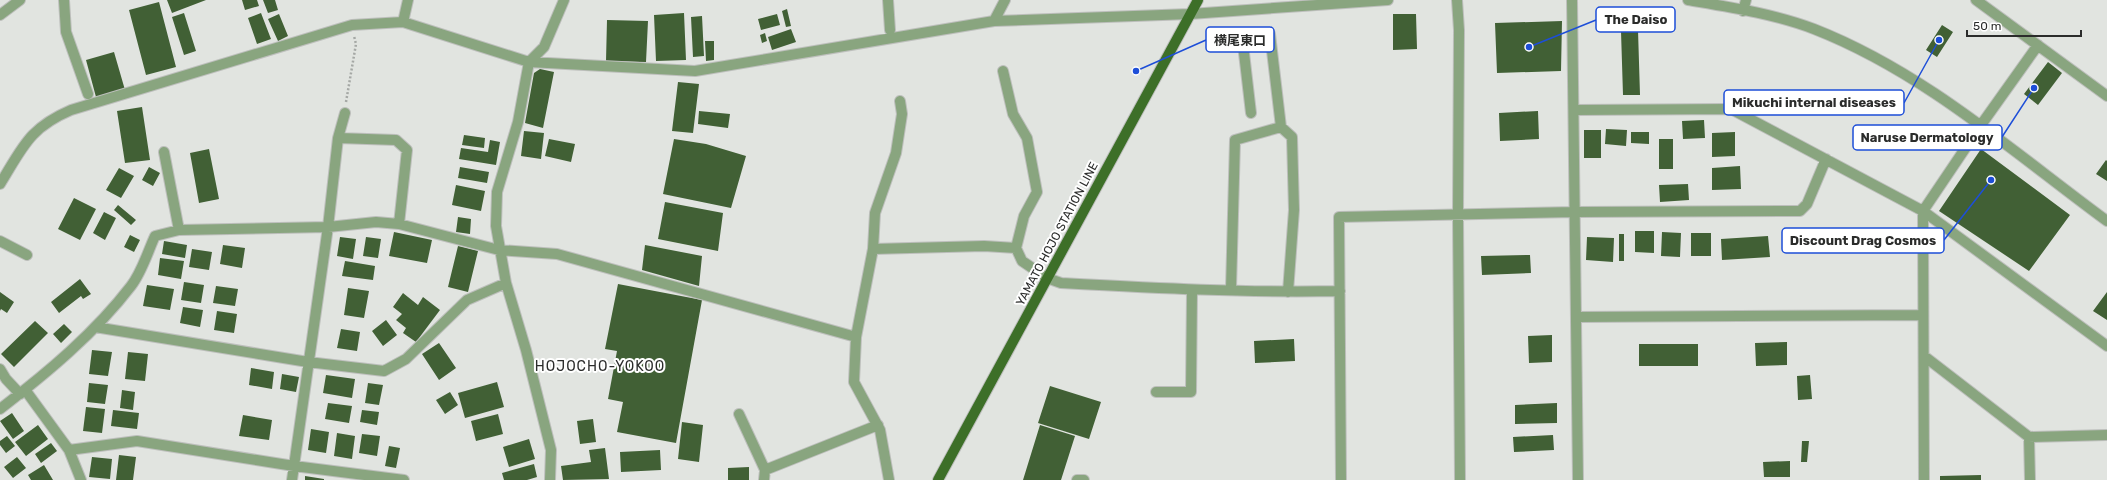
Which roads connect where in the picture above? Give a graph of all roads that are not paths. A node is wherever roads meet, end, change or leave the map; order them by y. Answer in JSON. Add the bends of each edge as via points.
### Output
{"nodes":[{"id":1,"x":20,"y":0,"type":"edge"},
{"id":2,"x":64,"y":0,"type":"edge"},
{"id":3,"x":408,"y":0,"type":"edge"},
{"id":4,"x":564,"y":0,"type":"edge"},
{"id":5,"x":888,"y":0,"type":"edge"},
{"id":6,"x":1005,"y":0,"type":"edge"},
{"id":7,"x":1198,"y":0,"type":"edge"},
{"id":8,"x":1388,"y":0,"type":"edge"},
{"id":9,"x":1457,"y":0,"type":"edge"},
{"id":10,"x":1572,"y":0,"type":"edge"},
{"id":11,"x":1688,"y":0,"type":"edge"},
{"id":12,"x":1746,"y":0,"type":"edge"},
{"id":13,"x":1976,"y":0,"type":"edge"},
{"id":14,"x":1743,"y":11,"type":"junction"},
{"id":15,"x":1190,"y":14,"type":"junction"},
{"id":16,"x":0,"y":15,"type":"edge"},
{"id":17,"x":403,"y":22,"type":"junction"},
{"id":18,"x":994,"y":22,"type":"junction"},
{"id":19,"x":890,"y":30,"type":"dead end"},
{"id":20,"x":2038,"y":45,"type":"junction"},
{"id":21,"x":529,"y":62,"type":"junction"},
{"id":22,"x":1003,"y":71,"type":"dead end"},
{"id":23,"x":88,"y":94,"type":"dead end"},
{"id":24,"x":2107,"y":96,"type":"edge"},
{"id":25,"x":900,"y":101,"type":"dead end"},
{"id":26,"x":1574,"y":110,"type":"junction"},
{"id":27,"x":345,"y":112,"type":"road end"},
{"id":28,"x":1251,"y":113,"type":"dead end"},
{"id":29,"x":1981,"y":125,"type":"junction"},
{"id":30,"x":1282,"y":126,"type":"junction"},
{"id":31,"x":338,"y":138,"type":"junction"},
{"id":32,"x":164,"y":152,"type":"dead end"},
{"id":33,"x":1826,"y":159,"type":"junction"},
{"id":34,"x":0,"y":184,"type":"edge"},
{"id":35,"x":1923,"y":211,"type":"junction"},
{"id":36,"x":1575,"y":212,"type":"junction"},
{"id":37,"x":1458,"y":215,"type":"junction"},
{"id":38,"x":2107,"y":221,"type":"edge"},
{"id":39,"x":400,"y":224,"type":"junction"},
{"id":40,"x":328,"y":227,"type":"junction"},
{"id":41,"x":178,"y":230,"type":"junction"},
{"id":42,"x":0,"y":241,"type":"edge"},
{"id":43,"x":1016,"y":248,"type":"junction"},
{"id":44,"x":874,"y":249,"type":"junction"},
{"id":45,"x":499,"y":250,"type":"junction"},
{"id":46,"x":27,"y":255,"type":"dead end"},
{"id":47,"x":1047,"y":278,"type":"junction"},
{"id":48,"x":506,"y":283,"type":"junction"},
{"id":49,"x":1231,"y":289,"type":"junction"},
{"id":50,"x":1192,"y":290,"type":"junction"},
{"id":51,"x":1340,"y":291,"type":"junction"},
{"id":52,"x":1288,"y":292,"type":"junction"},
{"id":53,"x":1922,"y":315,"type":"junction"},
{"id":54,"x":1577,"y":317,"type":"junction"},
{"id":55,"x":95,"y":327,"type":"junction"},
{"id":56,"x":856,"y":337,"type":"junction"},
{"id":57,"x":2107,"y":346,"type":"edge"},
{"id":58,"x":1924,"y":356,"type":"junction"},
{"id":59,"x":308,"y":362,"type":"junction"},
{"id":60,"x":0,"y":369,"type":"edge"},
{"id":61,"x":23,"y":392,"type":"junction"},
{"id":62,"x":1156,"y":392,"type":"dead end"},
{"id":63,"x":0,"y":409,"type":"edge"},
{"id":64,"x":739,"y":414,"type":"dead end"},
{"id":65,"x":878,"y":425,"type":"junction"},
{"id":66,"x":2107,"y":435,"type":"edge"},
{"id":67,"x":2029,"y":437,"type":"junction"},
{"id":68,"x":69,"y":450,"type":"junction"},
{"id":69,"x":294,"y":466,"type":"junction"},
{"id":70,"x":765,"y":475,"type":"edge"},
{"id":71,"x":81,"y":480,"type":"edge"},
{"id":72,"x":292,"y":480,"type":"edge"},
{"id":73,"x":404,"y":480,"type":"edge"},
{"id":74,"x":550,"y":480,"type":"edge"},
{"id":75,"x":889,"y":480,"type":"edge"},
{"id":76,"x":938,"y":480,"type":"edge"},
{"id":77,"x":1077,"y":480,"type":"edge"},
{"id":78,"x":1084,"y":480,"type":"edge"},
{"id":79,"x":1341,"y":480,"type":"edge"},
{"id":80,"x":1460,"y":480,"type":"edge"},
{"id":81,"x":1578,"y":480,"type":"edge"},
{"id":82,"x":1924,"y":480,"type":"edge"},
{"id":83,"x":2030,"y":480,"type":"edge"}],
"edges":[{"from":1,"to":16,"type":"street"},
{"from":2,"to":23,"type":"street","via":[[66,32]]},
{"from":3,"to":17,"type":"street"},
{"from":4,"to":21,"type":"street","via":[[544,47]]},
{"from":5,"to":19,"type":"street"},
{"from":6,"to":18,"type":"street"},
{"from":7,"to":15,"type":"main road","name":"YAMATO HOJO STATION LINE"},
{"from":8,"to":15,"type":"street"},
{"from":9,"to":37,"type":"street"},
{"from":10,"to":26,"type":"street"},
{"from":11,"to":14,"type":"street"},
{"from":12,"to":14,"type":"street"},
{"from":13,"to":20,"type":"street"},
{"from":14,"to":29,"type":"street","via":[[1813,29],[1857,48],[1911,77]]},
{"from":15,"to":18,"type":"street"},
{"from":15,"to":47,"type":"main road","name":"YAMATO HOJO STATION LINE"},
{"from":17,"to":21,"type":"street"},
{"from":17,"to":34,"type":"street","via":[[352,25],[71,110],[50,119],[31,135]]},
{"from":18,"to":21,"type":"street","via":[[695,71]]},
{"from":20,"to":24,"type":"street"},
{"from":20,"to":29,"type":"street"},
{"from":21,"to":45,"type":"street","via":[[518,122],[497,192],[496,226]]},
{"from":22,"to":43,"type":"street","via":[[1013,114],[1028,138],[1037,192],[1024,216]]},
{"from":25,"to":44,"type":"street","via":[[902,114],[899,138],[890,175],[875,213]]},
{"from":26,"to":33,"type":"street","via":[[1731,109]]},
{"from":26,"to":36,"type":"street"},
{"from":27,"to":31,"type":"street"},
{"from":28,"to":30,"type":"street","via":[[1242,36],[1270,34]]},
{"from":29,"to":35,"type":"street"},
{"from":29,"to":38,"type":"street"},
{"from":30,"to":49,"type":"street","via":[[1235,140]]},
{"from":30,"to":52,"type":"street","via":[[1292,137],[1294,210]]},
{"from":31,"to":39,"type":"street","via":[[396,140],[407,150]]},
{"from":31,"to":40,"type":"street"},
{"from":32,"to":41,"type":"street"},
{"from":33,"to":35,"type":"street"},
{"from":33,"to":36,"type":"street","via":[[1807,204],[1800,211]]},
{"from":35,"to":53,"type":"street"},
{"from":35,"to":57,"type":"street"},
{"from":36,"to":37,"type":"street"},
{"from":36,"to":54,"type":"street"},
{"from":37,"to":51,"type":"street","via":[[1339,216]]},
{"from":37,"to":80,"type":"street"},
{"from":39,"to":40,"type":"street","via":[[376,222]]},
{"from":39,"to":45,"type":"street"},
{"from":40,"to":41,"type":"street"},
{"from":40,"to":59,"type":"street"},
{"from":41,"to":55,"type":"street","via":[[155,236],[132,284]]},
{"from":42,"to":46,"type":"street"},
{"from":43,"to":44,"type":"street","via":[[984,246]]},
{"from":43,"to":47,"type":"street","via":[[1022,261]]},
{"from":44,"to":56,"type":"street"},
{"from":45,"to":48,"type":"street"},
{"from":45,"to":56,"type":"street","via":[[557,254]]},
{"from":47,"to":50,"type":"street","via":[[1061,283]]},
{"from":47,"to":76,"type":"main road","name":"YAMATO HOJO STATION LINE"},
{"from":48,"to":59,"type":"street","via":[[467,300],[406,359],[384,372]]},
{"from":48,"to":74,"type":"street","via":[[551,450]]},
{"from":49,"to":50,"type":"street"},
{"from":49,"to":52,"type":"street"},
{"from":50,"to":62,"type":"street","via":[[1190,392]]},
{"from":51,"to":52,"type":"street"},
{"from":51,"to":79,"type":"street"},
{"from":53,"to":54,"type":"street"},
{"from":53,"to":58,"type":"street"},
{"from":54,"to":81,"type":"street"},
{"from":55,"to":59,"type":"street"},
{"from":55,"to":61,"type":"street"},
{"from":56,"to":65,"type":"street","via":[[854,382]]},
{"from":58,"to":67,"type":"street"},
{"from":58,"to":82,"type":"street"},
{"from":59,"to":69,"type":"street"},
{"from":60,"to":61,"type":"street","via":[[6,379]]},
{"from":61,"to":63,"type":"street"},
{"from":61,"to":68,"type":"street"},
{"from":64,"to":70,"type":"street"},
{"from":65,"to":70,"type":"street"},
{"from":65,"to":75,"type":"street"},
{"from":66,"to":67,"type":"street"},
{"from":67,"to":83,"type":"street"},
{"from":68,"to":69,"type":"street","via":[[137,441]]},
{"from":68,"to":71,"type":"street"},
{"from":69,"to":72,"type":"street"},
{"from":69,"to":73,"type":"street"},
{"from":77,"to":78,"type":"street"}]}
